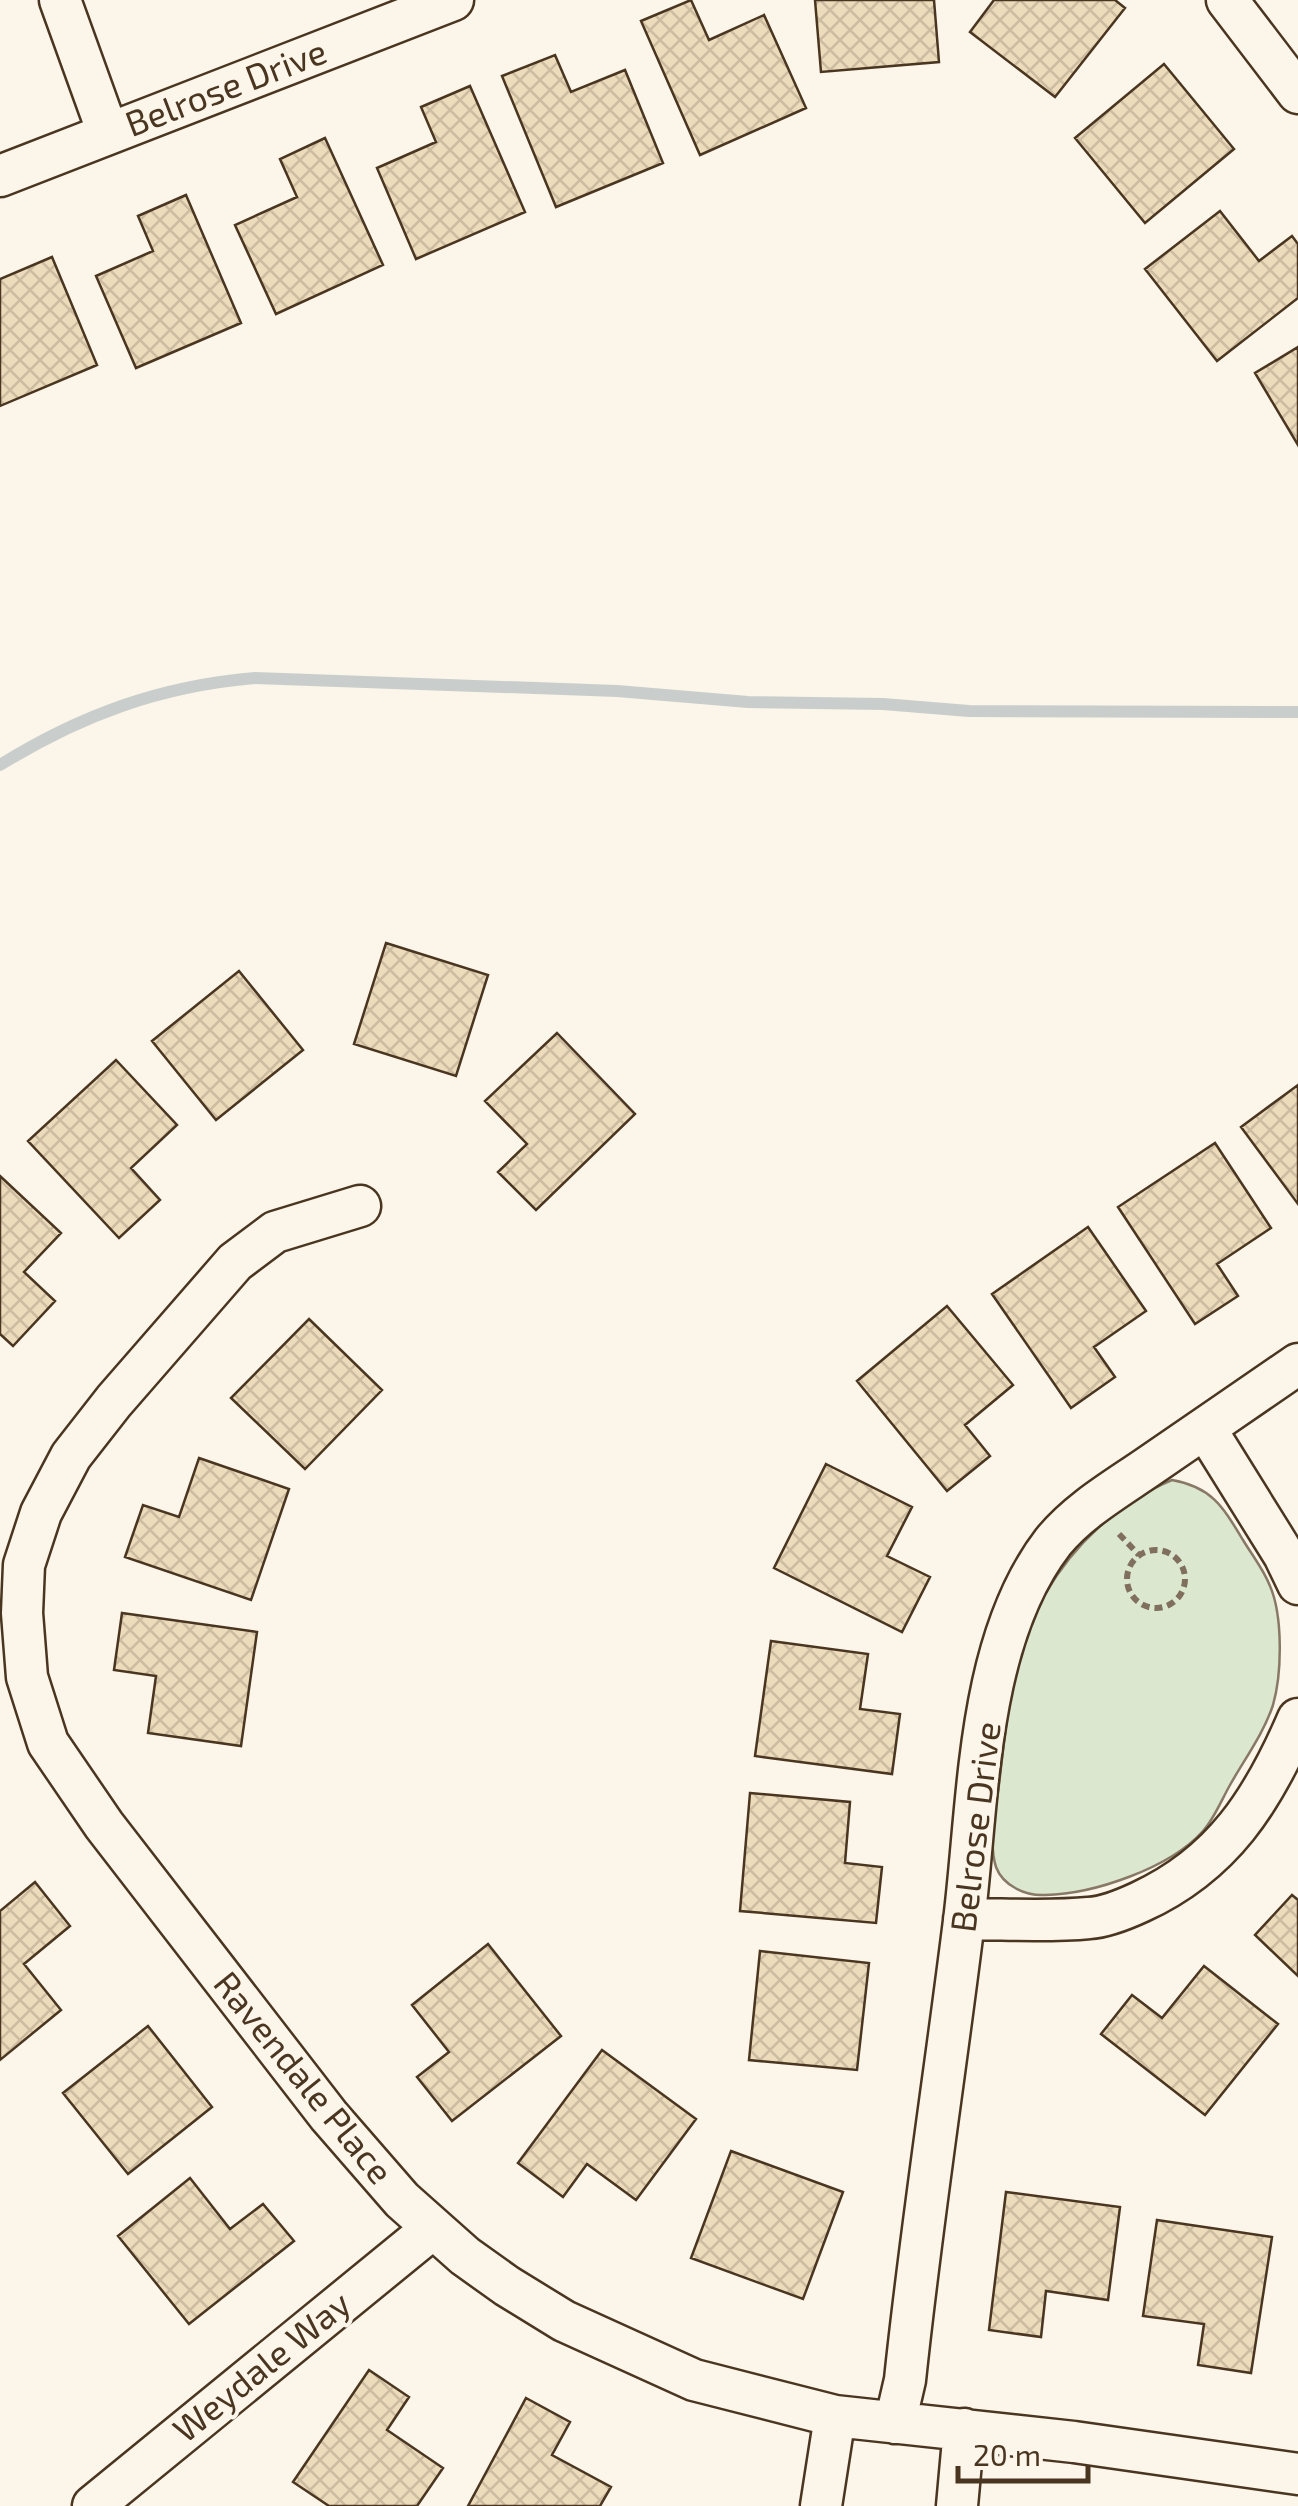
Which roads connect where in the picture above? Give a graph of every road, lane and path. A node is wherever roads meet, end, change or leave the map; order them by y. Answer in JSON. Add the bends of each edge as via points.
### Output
{"nodes":[{"id":1,"x":60,"y":0,"type":"edge"},
{"id":2,"x":453,"y":0,"type":"edge"},
{"id":3,"x":1227,"y":0,"type":"edge"},
{"id":4,"x":1298,"y":93,"type":"edge"},
{"id":5,"x":108,"y":133,"type":"junction"},
{"id":6,"x":0,"y":176,"type":"edge"},
{"id":7,"x":360,"y":1206,"type":"dead end"},
{"id":8,"x":1298,"y":1364,"type":"edge"},
{"id":9,"x":1205,"y":1428,"type":"junction"},
{"id":10,"x":1139,"y":1555,"type":"joint"},
{"id":11,"x":1298,"y":1584,"type":"edge"},
{"id":12,"x":1298,"y":1720,"type":"edge"},
{"id":13,"x":964,"y":1920,"type":"junction"},
{"id":14,"x":432,"y":2229,"type":"junction"},
{"id":15,"x":835,"y":2416,"type":"junction"},
{"id":16,"x":896,"y":2423,"type":"junction"},
{"id":17,"x":964,"y":2430,"type":"junction"},
{"id":18,"x":1298,"y":2474,"type":"edge"},
{"id":19,"x":93,"y":2506,"type":"edge"},
{"id":20,"x":821,"y":2506,"type":"edge"},
{"id":21,"x":956,"y":2506,"type":"edge"}],
"edges":[{"from":1,"to":5,"type":"street"},
{"from":2,"to":5,"type":"street","name":"Belrose Drive"},
{"from":3,"to":4,"type":"street"},
{"from":5,"to":6,"type":"street","name":"Belrose Drive"},
{"from":7,"to":14,"type":"street","name":"Ravendale Place","via":[[275,1232],[235,1262],[114,1401],[71,1456],[41,1513],[24,1566],[22,1613],[27,1676],[48,1743],[330,2116]]},
{"from":8,"to":9,"type":"street","name":"Belrose Drive"},
{"from":9,"to":11,"type":"street"},
{"from":9,"to":13,"type":"street","name":"Belrose Drive","via":[[1091,1506],[1054,1541],[1030,1581],[996,1679]]},
{"from":10,"to":10,"type":"path","via":[[1161,1549],[1180,1562],[1185,1584],[1173,1603],[1151,1608],[1132,1596],[1126,1574]]},
{"from":12,"to":13,"type":"street","via":[[1229,1840],[1162,1892],[1092,1918]]},
{"from":13,"to":16,"type":"street","name":"Belrose Drive"},
{"from":14,"to":15,"type":"street","name":"Ravendale Place","via":[[507,2286],[632,2353],[694,2380]]},
{"from":14,"to":19,"type":"street","name":"Weydale Way"},
{"from":15,"to":16,"type":"street","name":"Ravendale Place"},
{"from":15,"to":20,"type":"street"},
{"from":16,"to":17,"type":"street","name":"Ravendale Place"},
{"from":17,"to":18,"type":"street","name":"Ravendale Place"},
{"from":17,"to":21,"type":"street"}]}
